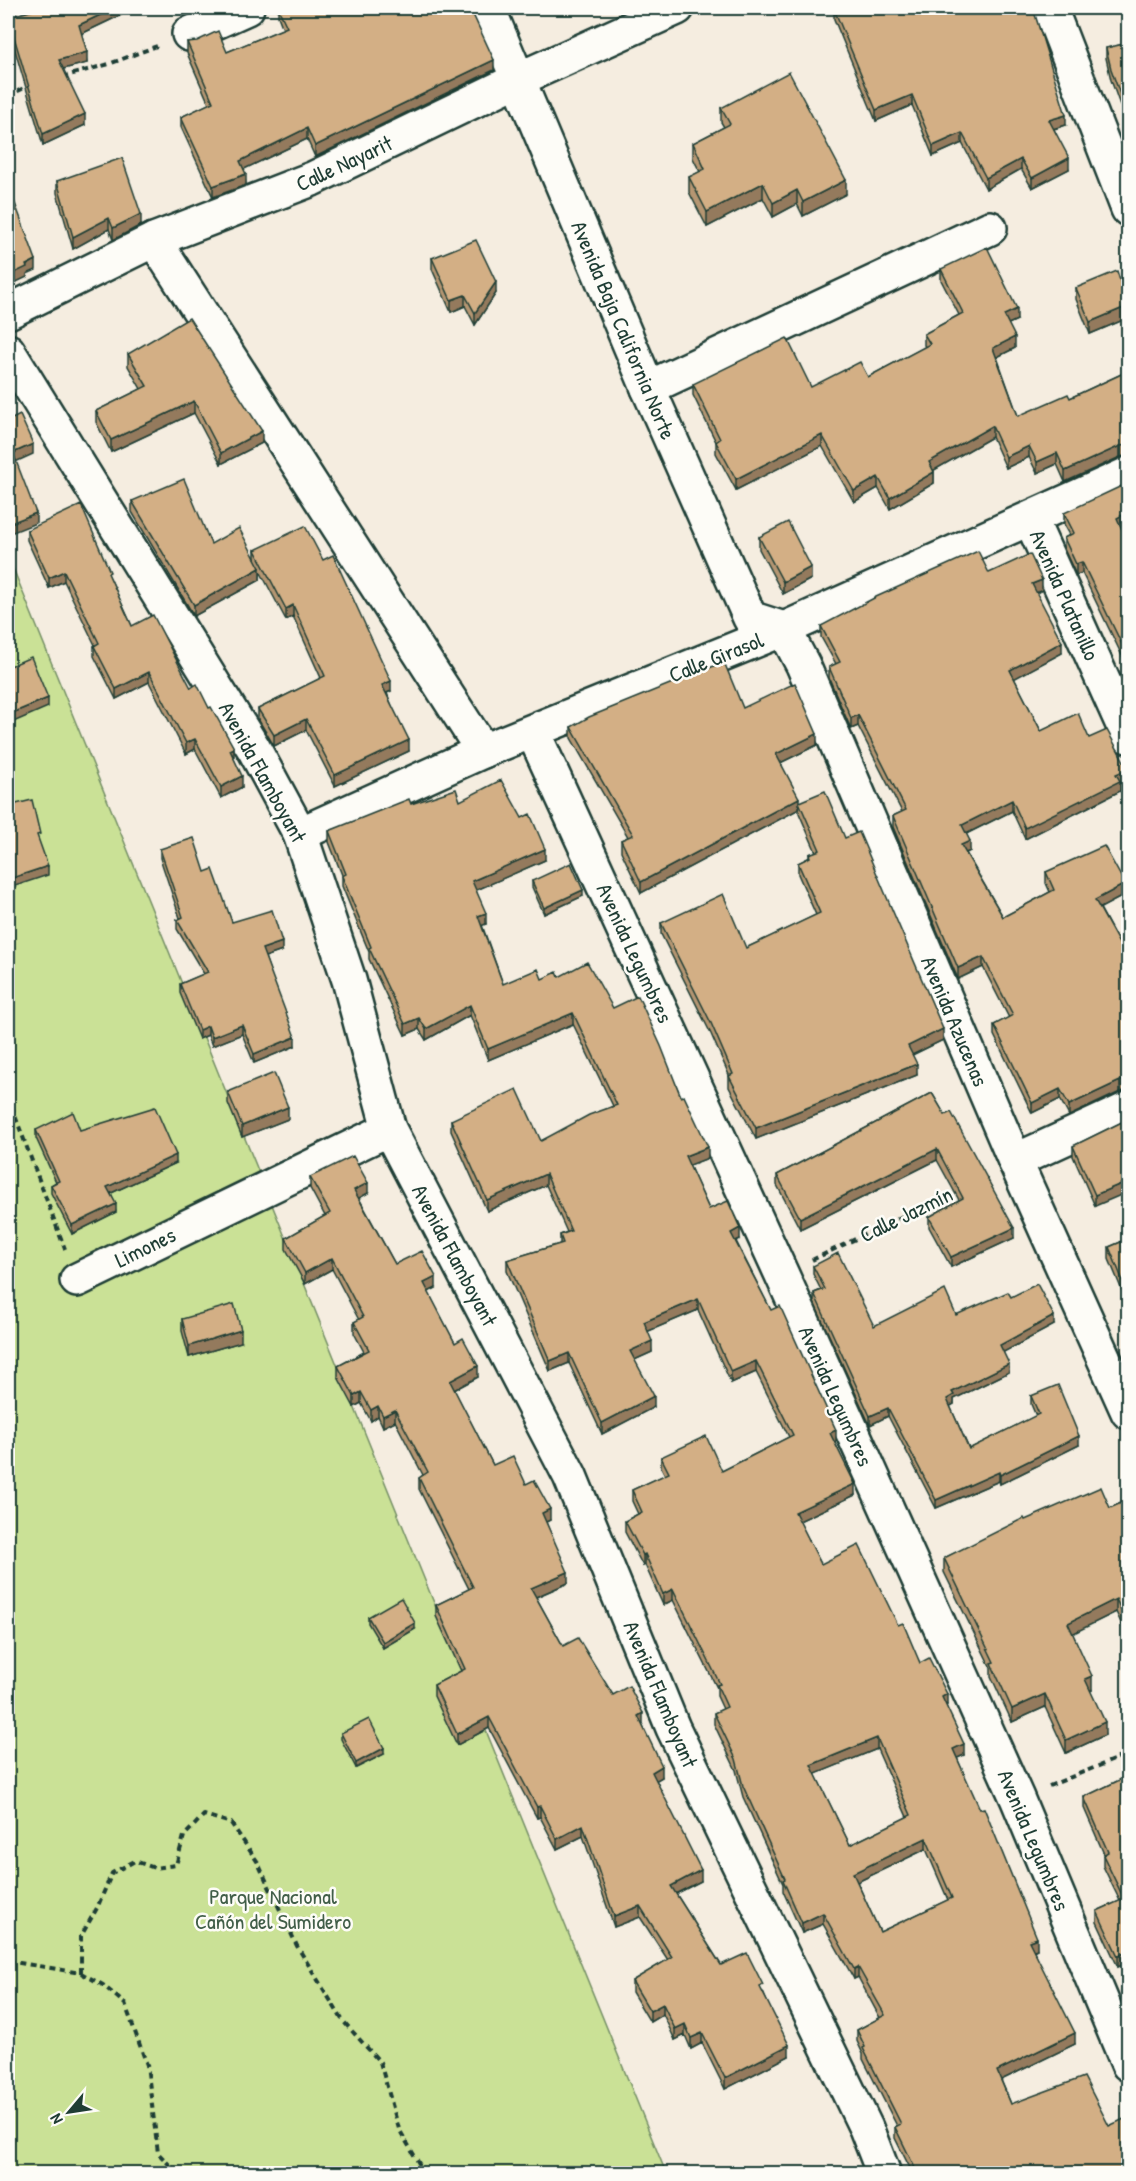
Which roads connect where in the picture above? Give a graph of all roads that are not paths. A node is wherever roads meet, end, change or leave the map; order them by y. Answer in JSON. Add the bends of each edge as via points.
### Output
{"nodes":[{"id":1,"x":247,"y":8,"type":"edge"},
{"id":2,"x":488,"y":8,"type":"edge"},
{"id":3,"x":677,"y":8,"type":"edge"},
{"id":4,"x":1050,"y":8,"type":"edge"},
{"id":5,"x":189,"y":34,"type":"road end"},
{"id":6,"x":519,"y":79,"type":"junction"},
{"id":7,"x":1128,"y":209,"type":"edge"},
{"id":8,"x":990,"y":228,"type":"dead end"},
{"id":9,"x":154,"y":240,"type":"junction"},
{"id":10,"x":8,"y":312,"type":"edge"},
{"id":11,"x":8,"y":351,"type":"edge"},
{"id":12,"x":648,"y":388,"type":"junction"},
{"id":13,"x":1128,"y":474,"type":"edge"},
{"id":14,"x":1031,"y":520,"type":"junction"},
{"id":15,"x":784,"y":629,"type":"junction"},
{"id":16,"x":533,"y":732,"type":"junction"},
{"id":17,"x":1128,"y":736,"type":"edge"},
{"id":18,"x":483,"y":751,"type":"junction"},
{"id":19,"x":300,"y":834,"type":"junction"},
{"id":20,"x":1128,"y":1109,"type":"edge"},
{"id":21,"x":390,"y":1130,"type":"junction"},
{"id":22,"x":1015,"y":1161,"type":"junction"},
{"id":23,"x":77,"y":1280,"type":"road end"},
{"id":24,"x":1128,"y":1412,"type":"edge"},
{"id":25,"x":1128,"y":2064,"type":"edge"},
{"id":26,"x":884,"y":2174,"type":"edge"}],
"edges":[{"from":1,"to":5,"type":"street"},
{"from":2,"to":6,"type":"street","name":"Avenida Baja California Norte"},
{"from":3,"to":6,"type":"street","name":"Calle Nayarit"},
{"from":4,"to":7,"type":"street"},
{"from":6,"to":9,"type":"street","name":"Calle Nayarit","via":[[312,179]]},
{"from":6,"to":12,"type":"street","name":"Avenida Baja California Norte"},
{"from":8,"to":12,"type":"street"},
{"from":9,"to":10,"type":"street","name":"Calle Nayarit"},
{"from":9,"to":18,"type":"street"},
{"from":11,"to":19,"type":"street","name":"Avenida Flamboyant","via":[[255,749]]},
{"from":12,"to":15,"type":"street","name":"Avenida Baja California Norte","via":[[750,618]]},
{"from":13,"to":14,"type":"street","name":"Calle Girasol"},
{"from":14,"to":15,"type":"street","name":"Calle Girasol"},
{"from":14,"to":17,"type":"street","name":"Avenida Platanillo"},
{"from":15,"to":16,"type":"street","name":"Calle Girasol"},
{"from":15,"to":22,"type":"street","name":"Avenida Azucenas","via":[[803,664]]},
{"from":16,"to":18,"type":"street","name":"Calle Girasol"},
{"from":16,"to":25,"type":"street","name":"Avenida Legumbres","via":[[1017,1798]]},
{"from":18,"to":19,"type":"street","name":"Calle Girasol"},
{"from":19,"to":21,"type":"street","name":"Avenida Flamboyant","via":[[349,980]]},
{"from":20,"to":22,"type":"street"},
{"from":21,"to":23,"type":"street","name":"Limones"},
{"from":21,"to":26,"type":"street","name":"Avenida Flamboyant","via":[[570,1476],[673,1728],[866,2128]]},
{"from":22,"to":24,"type":"street","name":"Avenida Azucenas"}]}
